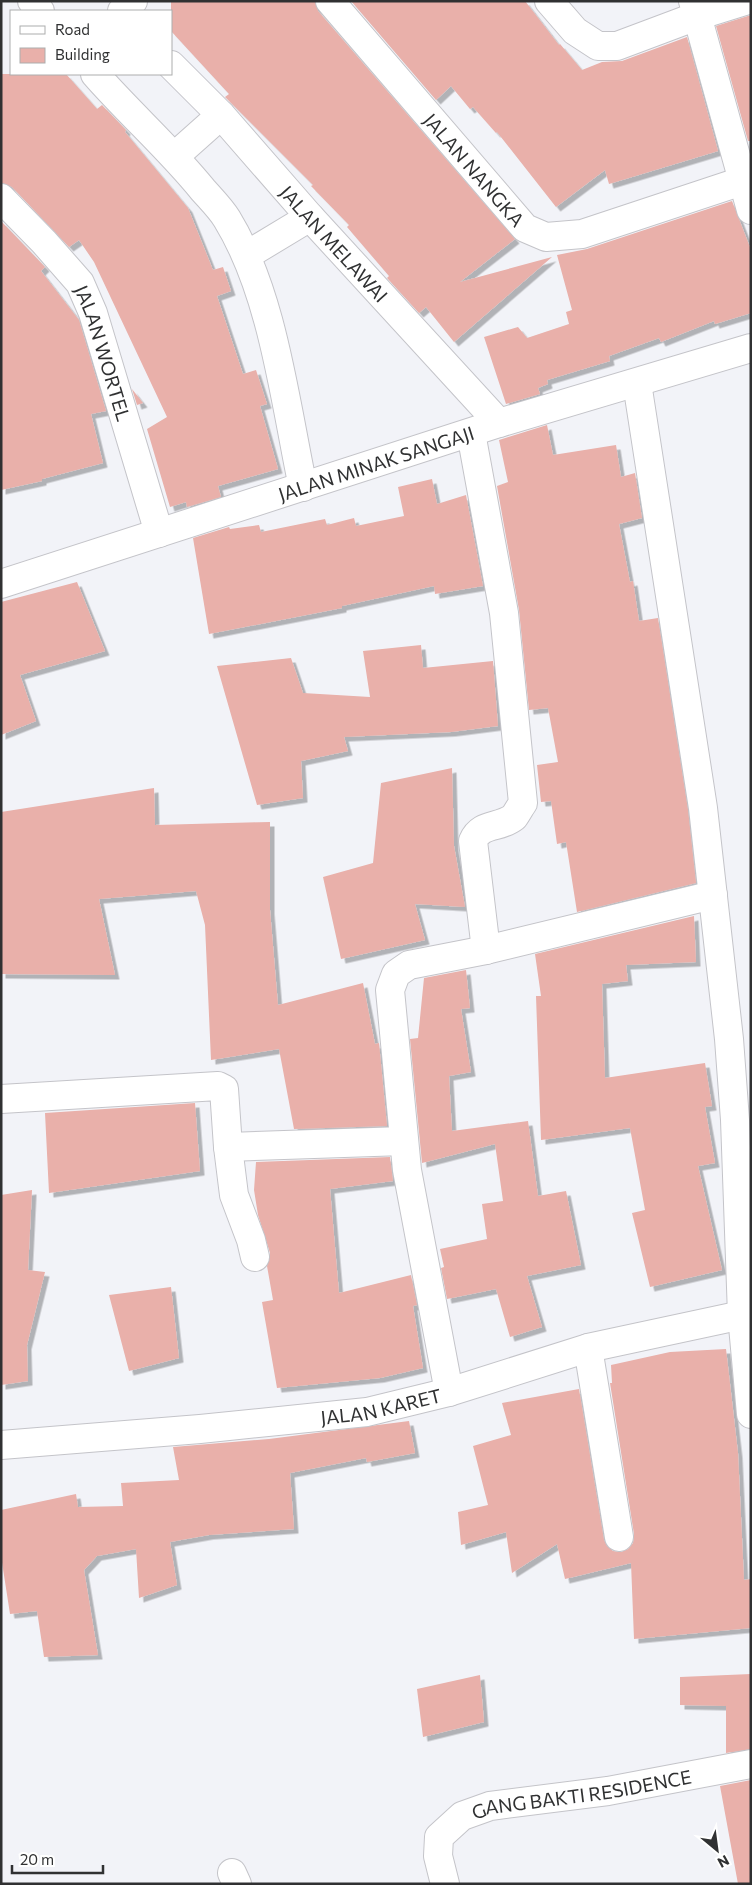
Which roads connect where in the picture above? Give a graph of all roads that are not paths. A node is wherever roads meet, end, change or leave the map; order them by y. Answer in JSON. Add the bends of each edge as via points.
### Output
{"nodes":[{"id":1,"x":133,"y":1,"type":"edge"},
{"id":2,"x":330,"y":1,"type":"edge"},
{"id":3,"x":549,"y":1,"type":"edge"},
{"id":4,"x":745,"y":1,"type":"edge"},
{"id":5,"x":695,"y":8,"type":"edge"},
{"id":6,"x":123,"y":10,"type":"edge"},
{"id":7,"x":172,"y":66,"type":"edge"},
{"id":8,"x":96,"y":75,"type":"edge"},
{"id":9,"x":221,"y":115,"type":"junction"},
{"id":10,"x":176,"y":156,"type":"junction"},
{"id":11,"x":746,"y":180,"type":"edge"},
{"id":12,"x":1,"y":198,"type":"edge"},
{"id":13,"x":751,"y":210,"type":"edge"},
{"id":14,"x":310,"y":217,"type":"junction"},
{"id":15,"x":248,"y":255,"type":"junction"},
{"id":16,"x":751,"y":348,"type":"edge"},
{"id":17,"x":637,"y":383,"type":"junction"},
{"id":18,"x":499,"y":423,"type":"junction"},
{"id":19,"x":471,"y":434,"type":"junction"},
{"id":20,"x":303,"y":487,"type":"junction"},
{"id":21,"x":159,"y":533,"type":"junction"},
{"id":22,"x":1,"y":584,"type":"edge"},
{"id":23,"x":713,"y":895,"type":"junction"},
{"id":24,"x":486,"y":950,"type":"junction"},
{"id":25,"x":1,"y":1099,"type":"edge"},
{"id":26,"x":743,"y":1118,"type":"edge"},
{"id":27,"x":404,"y":1141,"type":"junction"},
{"id":28,"x":228,"y":1148,"type":"junction"},
{"id":29,"x":255,"y":1257,"type":"dead end"},
{"id":30,"x":746,"y":1315,"type":"edge"},
{"id":31,"x":588,"y":1348,"type":"junction"},
{"id":32,"x":449,"y":1392,"type":"junction"},
{"id":33,"x":751,"y":1414,"type":"edge"},
{"id":34,"x":1,"y":1445,"type":"edge"},
{"id":35,"x":619,"y":1537,"type":"dead end"},
{"id":36,"x":751,"y":1764,"type":"edge"},
{"id":37,"x":445,"y":1884,"type":"edge"}],
"edges":[{"from":1,"to":6,"type":"street"},
{"from":2,"to":11,"type":"street","name":"JALAN NANGKA","via":[[525,228],[546,237],[582,234]]},
{"from":3,"to":5,"type":"street","via":[[575,31],[598,46],[617,46]]},
{"from":4,"to":5,"type":"street"},
{"from":5,"to":11,"type":"street"},
{"from":7,"to":9,"type":"street","name":"JALAN MELAWAI"},
{"from":8,"to":10,"type":"street"},
{"from":9,"to":10,"type":"street"},
{"from":9,"to":14,"type":"street","name":"JALAN MELAWAI"},
{"from":10,"to":15,"type":"street","via":[[226,218]]},
{"from":11,"to":13,"type":"street"},
{"from":12,"to":21,"type":"street","name":"JALAN WORTEL","via":[[80,284],[93,313]]},
{"from":14,"to":15,"type":"street"},
{"from":14,"to":18,"type":"street","name":"JALAN MELAWAI"},
{"from":15,"to":20,"type":"street","via":[[273,341]]},
{"from":16,"to":17,"type":"street","name":"JALAN MINAK SANGAJI"},
{"from":17,"to":18,"type":"street","name":"JALAN MINAK SANGAJI"},
{"from":17,"to":23,"type":"street","via":[[703,808]]},
{"from":18,"to":19,"type":"street","name":"JALAN MINAK SANGAJI"},
{"from":19,"to":20,"type":"street","name":"JALAN MINAK SANGAJI"},
{"from":19,"to":24,"type":"street","via":[[504,612],[523,803],[515,816],[485,827],[477,832],[473,841]]},
{"from":20,"to":21,"type":"street","name":"JALAN MINAK SANGAJI"},
{"from":21,"to":22,"type":"street","name":"JALAN MINAK SANGAJI"},
{"from":23,"to":24,"type":"street"},
{"from":23,"to":26,"type":"street","via":[[729,1039]]},
{"from":24,"to":27,"type":"street","via":[[409,965],[396,974],[390,990]]},
{"from":25,"to":28,"type":"street","via":[[218,1086],[226,1095]]},
{"from":26,"to":30,"type":"street"},
{"from":27,"to":28,"type":"street"},
{"from":27,"to":32,"type":"street","via":[[410,1190]]},
{"from":28,"to":29,"type":"street","via":[[234,1195]]},
{"from":30,"to":31,"type":"street","name":"JALAN KARET"},
{"from":30,"to":33,"type":"street"},
{"from":31,"to":32,"type":"street","name":"JALAN KARET"},
{"from":31,"to":35,"type":"street"},
{"from":32,"to":34,"type":"street","name":"JALAN KARET","via":[[367,1412]]},
{"from":36,"to":37,"type":"street","name":"GANG BAKTI RESIDENCE","via":[[608,1791],[490,1806],[462,1816],[439,1837],[438,1856]]}]}
